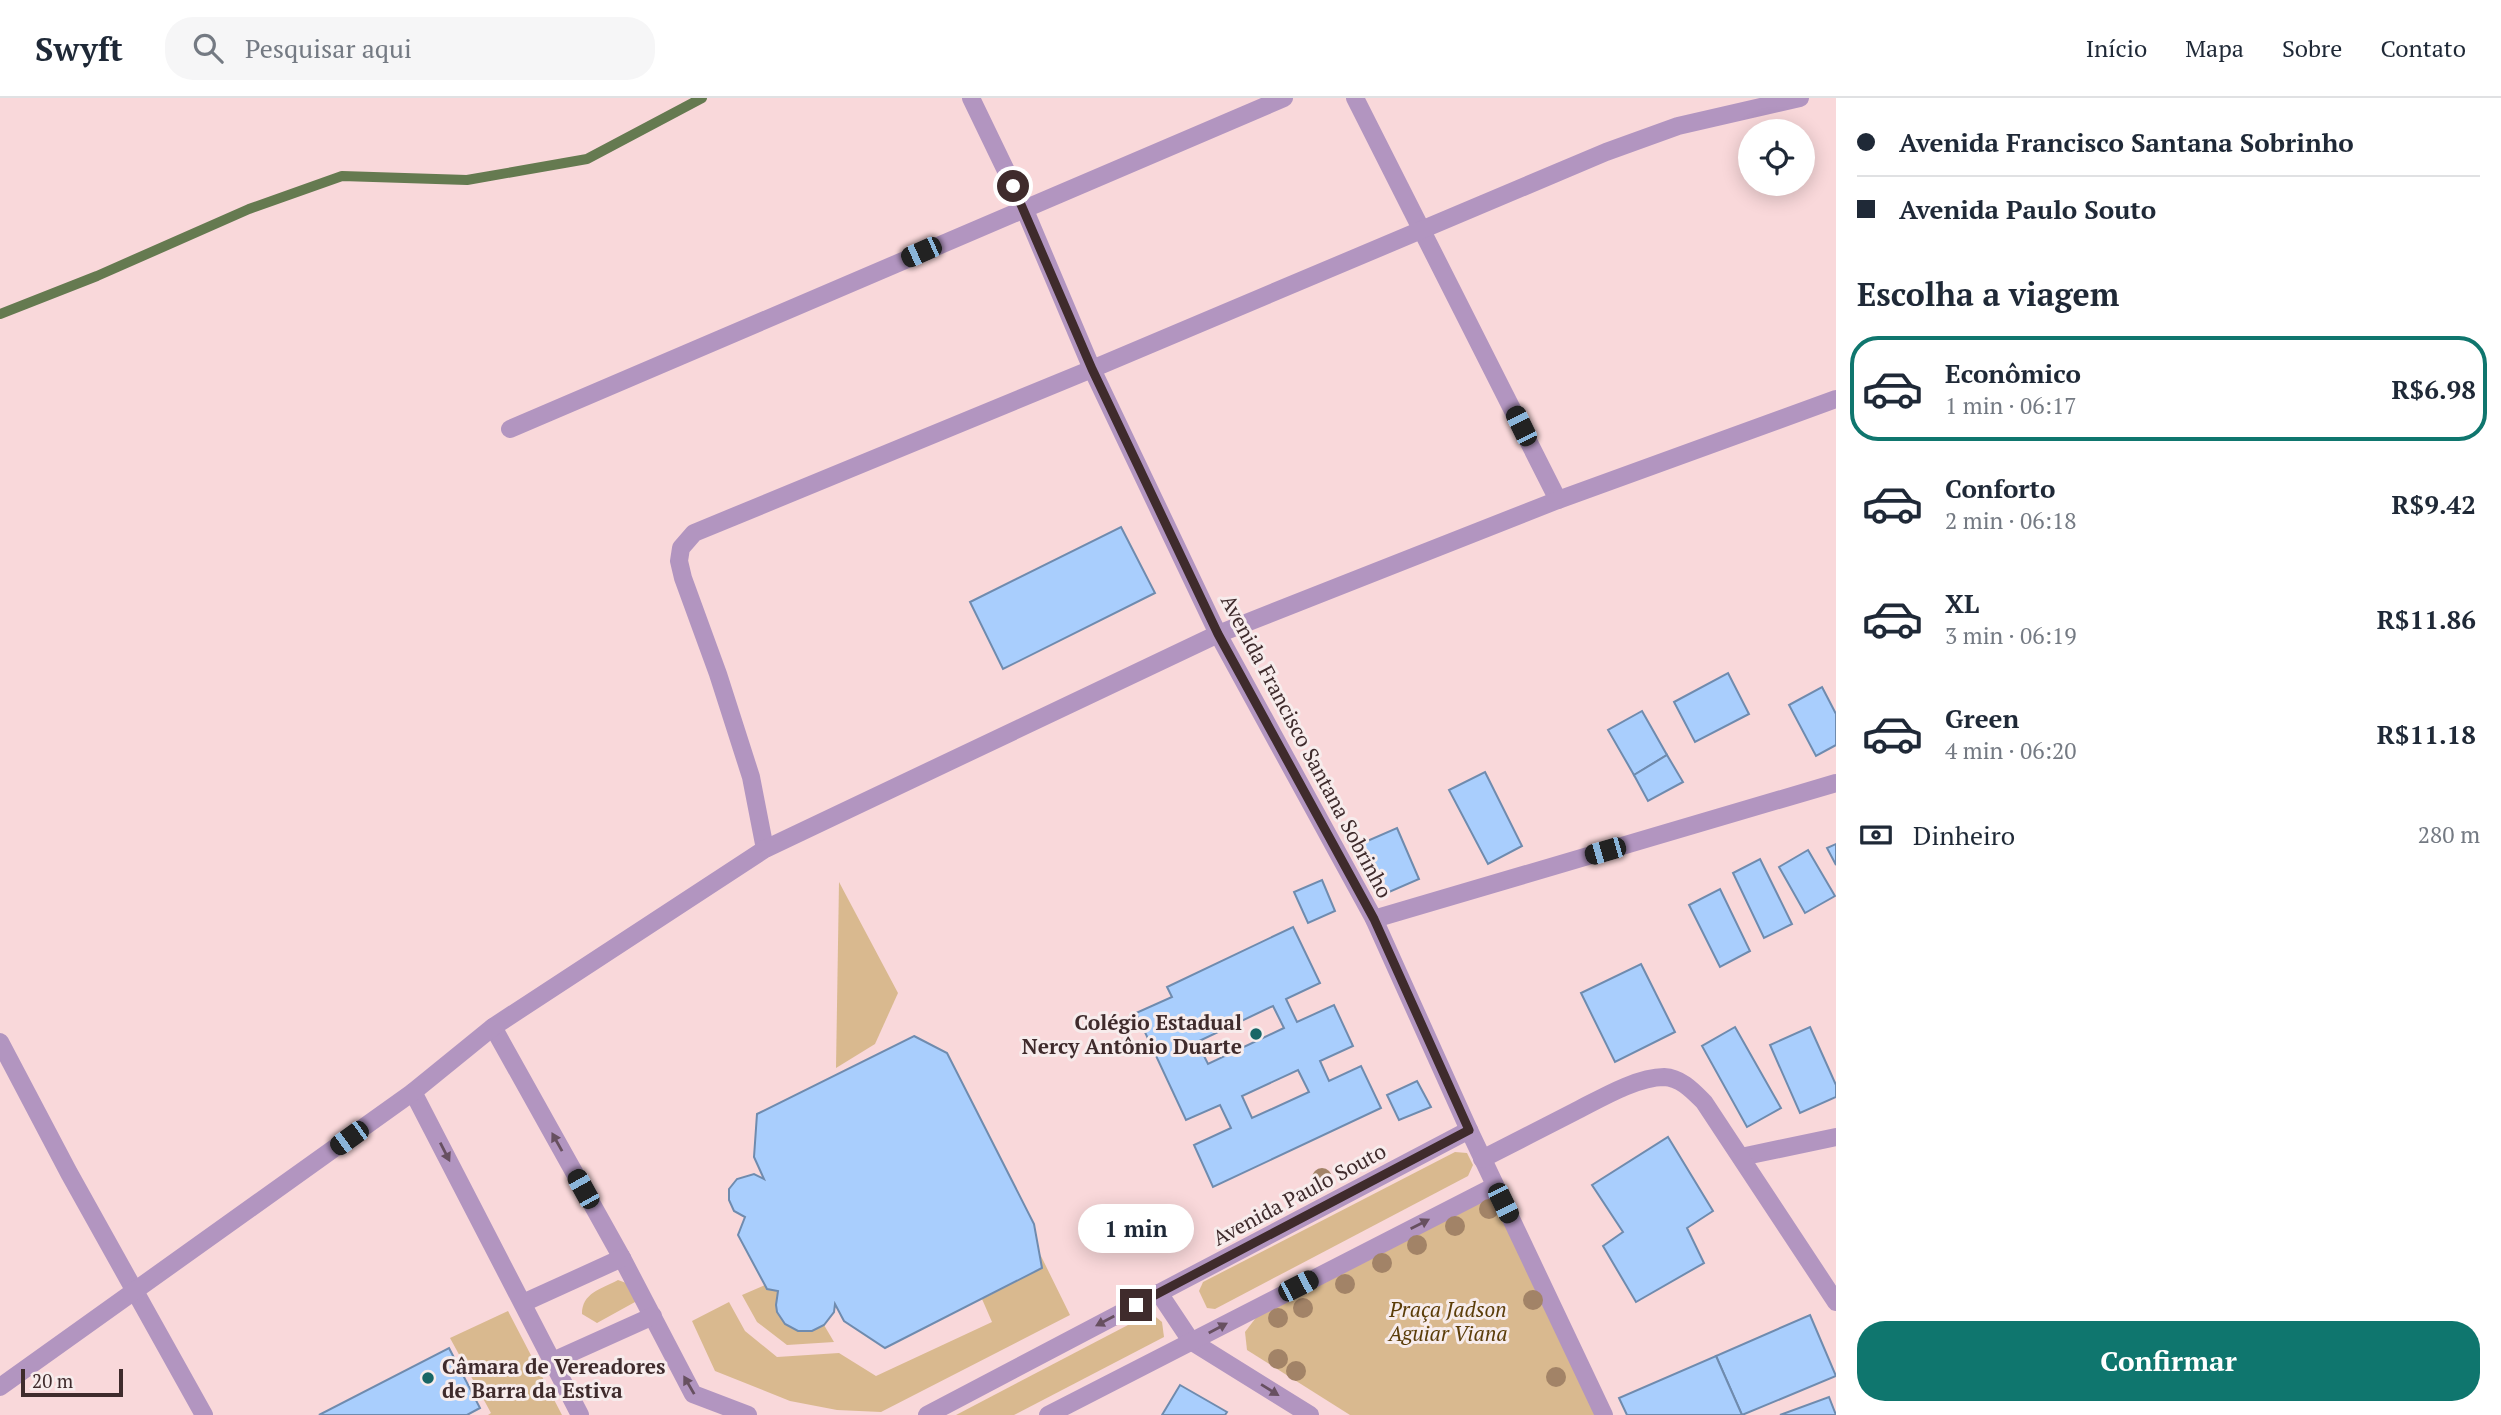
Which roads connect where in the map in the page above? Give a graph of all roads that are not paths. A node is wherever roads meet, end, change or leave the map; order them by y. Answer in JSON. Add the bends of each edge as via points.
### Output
{"nodes":[{"id":1,"x":971,"y":98,"type":"edge"},
{"id":2,"x":1284,"y":98,"type":"edge"},
{"id":3,"x":1355,"y":98,"type":"edge"},
{"id":4,"x":1800,"y":98,"type":"edge"},
{"id":5,"x":1024,"y":208,"type":"junction"},
{"id":6,"x":1422,"y":229,"type":"junction"},
{"id":7,"x":1092,"y":369,"type":"junction"},
{"id":8,"x":1836,"y":398,"type":"edge"},
{"id":9,"x":510,"y":429,"type":"dead end"},
{"id":10,"x":1558,"y":500,"type":"junction"},
{"id":11,"x":1218,"y":634,"type":"junction"},
{"id":12,"x":1836,"y":783,"type":"edge"},
{"id":13,"x":765,"y":849,"type":"junction"},
{"id":14,"x":1374,"y":919,"type":"junction"},
{"id":15,"x":493,"y":1027,"type":"junction"},
{"id":16,"x":0,"y":1042,"type":"edge"},
{"id":17,"x":413,"y":1092,"type":"junction"},
{"id":18,"x":1469,"y":1130,"type":"junction"},
{"id":19,"x":1836,"y":1137,"type":"edge"},
{"id":20,"x":1741,"y":1157,"type":"junction"},
{"id":21,"x":1482,"y":1159,"type":"junction"},
{"id":22,"x":1495,"y":1186,"type":"junction"},
{"id":23,"x":622,"y":1258,"type":"junction"},
{"id":24,"x":135,"y":1292,"type":"junction"},
{"id":25,"x":1159,"y":1293,"type":"junction"},
{"id":26,"x":1836,"y":1302,"type":"edge"},
{"id":27,"x":523,"y":1303,"type":"junction"},
{"id":28,"x":653,"y":1317,"type":"junction"},
{"id":29,"x":1191,"y":1341,"type":"junction"},
{"id":30,"x":553,"y":1361,"type":"junction"},
{"id":31,"x":0,"y":1387,"type":"edge"},
{"id":32,"x":204,"y":1415,"type":"edge"},
{"id":33,"x":580,"y":1415,"type":"edge"},
{"id":34,"x":748,"y":1415,"type":"edge"},
{"id":35,"x":927,"y":1415,"type":"edge"},
{"id":36,"x":1048,"y":1415,"type":"edge"},
{"id":37,"x":1310,"y":1415,"type":"edge"},
{"id":38,"x":1604,"y":1415,"type":"edge"}],
"edges":[{"from":1,"to":5,"type":"street","name":"Avenida Francisco Santana Sobrinho"},
{"from":2,"to":5,"type":"street"},
{"from":3,"to":6,"type":"street"},
{"from":4,"to":6,"type":"street","via":[[1678,126]]},
{"from":5,"to":7,"type":"street","name":"Avenida Francisco Santana Sobrinho"},
{"from":5,"to":9,"type":"street"},
{"from":6,"to":7,"type":"street"},
{"from":6,"to":10,"type":"street"},
{"from":7,"to":11,"type":"street","name":"Avenida Francisco Santana Sobrinho"},
{"from":7,"to":13,"type":"street","via":[[709,526],[686,540],[679,561],[683,578],[751,777]]},
{"from":8,"to":10,"type":"street"},
{"from":10,"to":11,"type":"street"},
{"from":11,"to":13,"type":"street"},
{"from":11,"to":14,"type":"street","name":"Avenida Francisco Santana Sobrinho"},
{"from":12,"to":14,"type":"street"},
{"from":13,"to":15,"type":"street"},
{"from":14,"to":18,"type":"street","name":"Avenida Francisco Santana Sobrinho"},
{"from":15,"to":17,"type":"street"},
{"from":23,"to":15,"type":"street","one_way":true},
{"from":16,"to":24,"type":"street"},
{"from":17,"to":24,"type":"street"},
{"from":17,"to":27,"type":"street","one_way":true},
{"from":18,"to":21,"type":"street","name":"Avenida Francisco Santana Sobrinho"},
{"from":18,"to":25,"type":"street","name":"Avenida Paulo Souto"},
{"from":19,"to":20,"type":"street"},
{"from":20,"to":21,"type":"street","via":[[1688,1085],[1665,1077],[1606,1096]]},
{"from":20,"to":26,"type":"street"},
{"from":21,"to":22,"type":"street","name":"Avenida Francisco Santana Sobrinho"},
{"from":29,"to":22,"type":"street","one_way":true},
{"from":22,"to":38,"type":"street","name":"Avenida Francisco Santana Sobrinho"},
{"from":23,"to":27,"type":"street"},
{"from":23,"to":28,"type":"street"},
{"from":24,"to":31,"type":"street"},
{"from":24,"to":32,"type":"street"},
{"from":25,"to":29,"type":"street"},
{"from":25,"to":35,"type":"street","name":"Avenida Paulo Souto","one_way":true},
{"from":27,"to":30,"type":"street"},
{"from":28,"to":30,"type":"street"},
{"from":34,"to":28,"type":"street","one_way":true,"via":[[693,1394]]},
{"from":29,"to":36,"type":"street"},
{"from":29,"to":37,"type":"street","one_way":true},
{"from":30,"to":33,"type":"street"}]}
